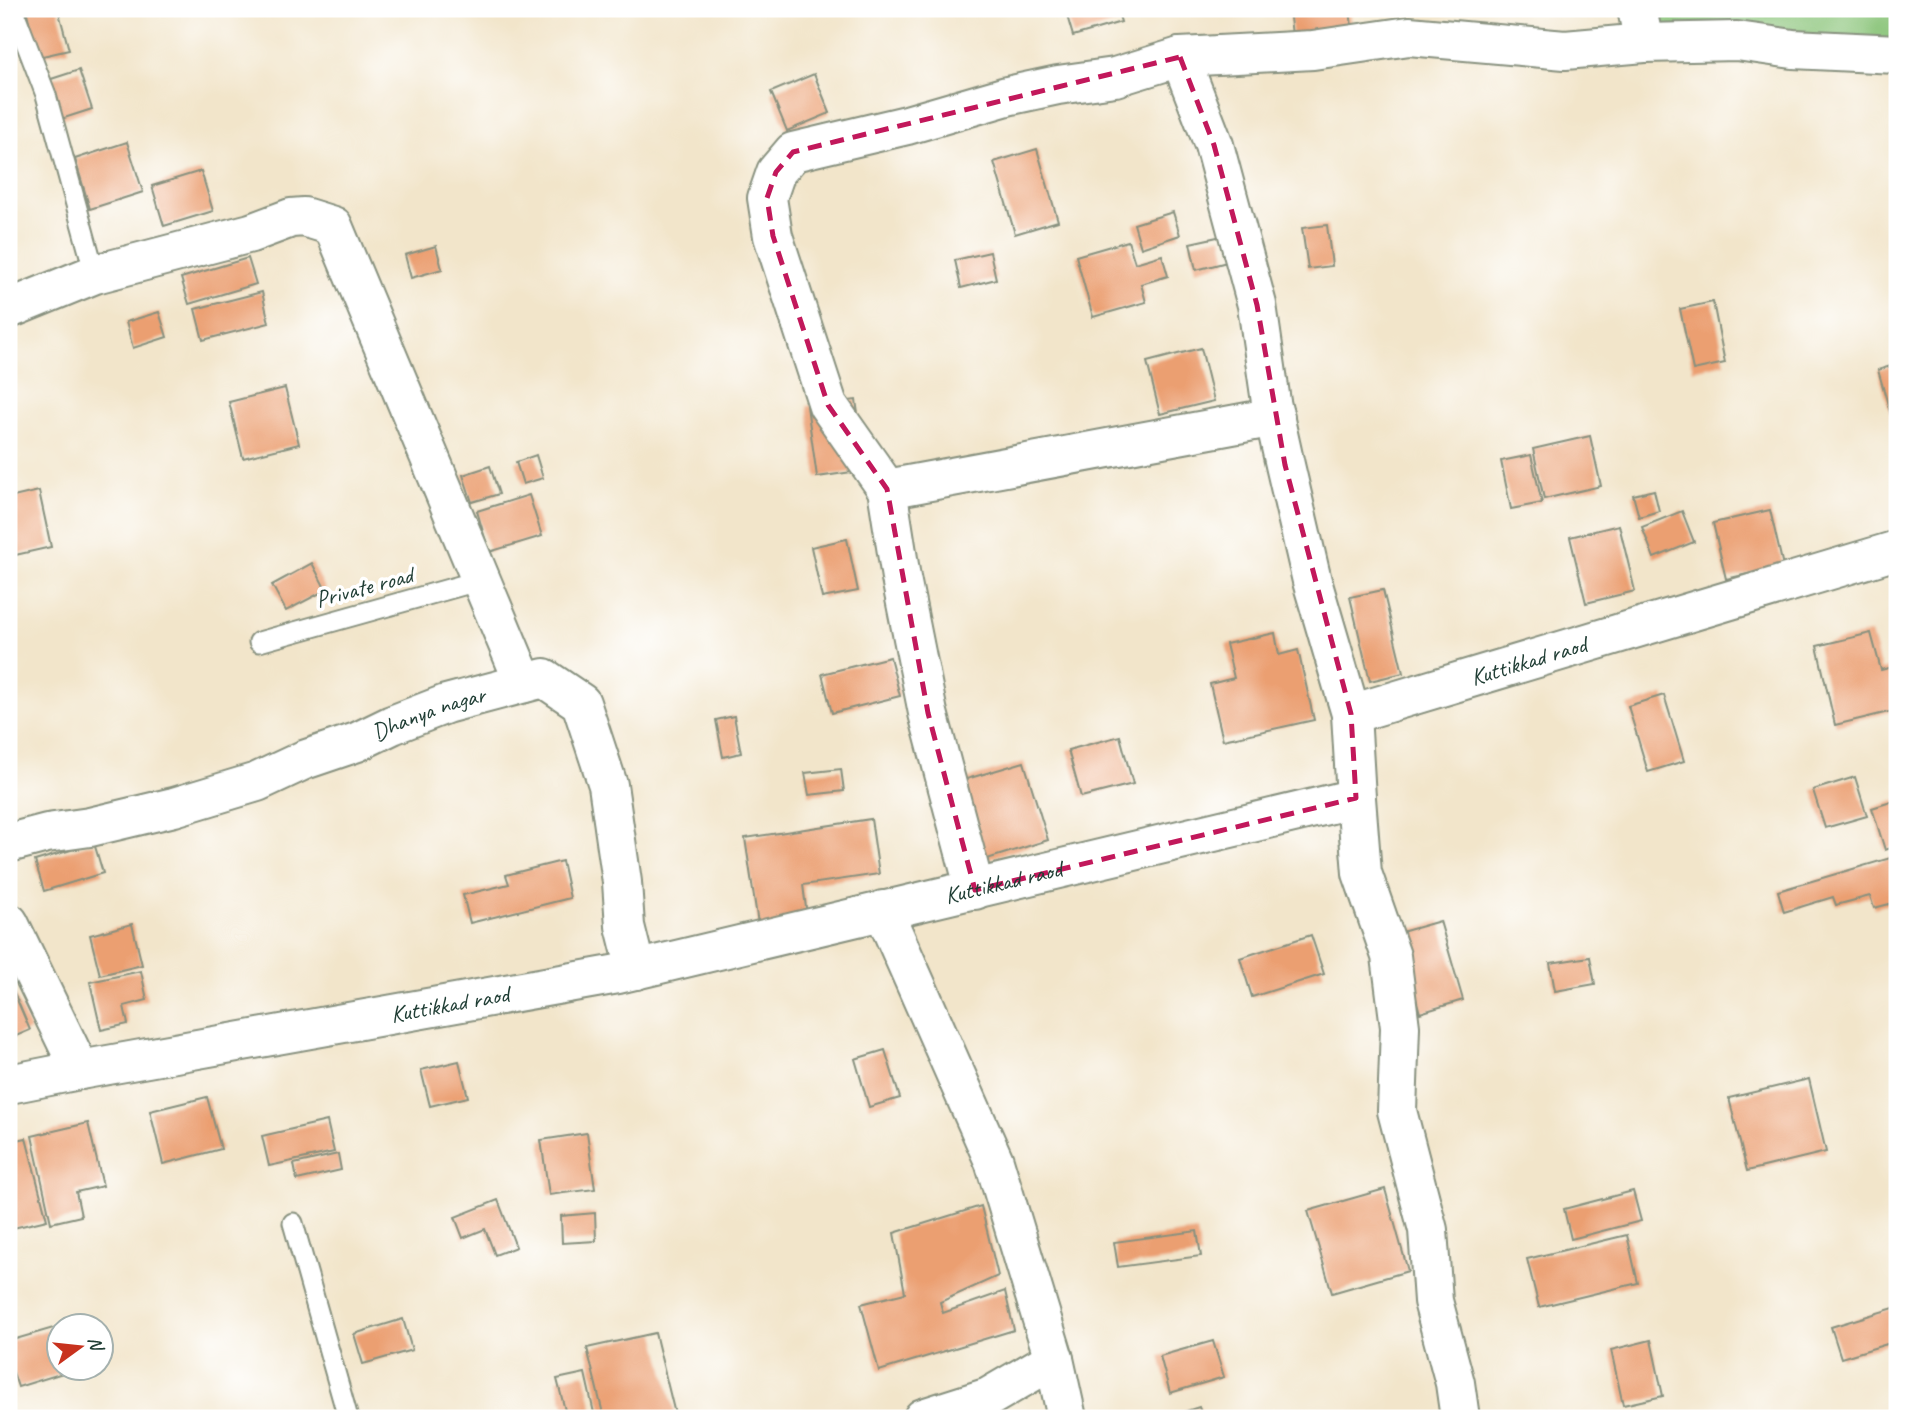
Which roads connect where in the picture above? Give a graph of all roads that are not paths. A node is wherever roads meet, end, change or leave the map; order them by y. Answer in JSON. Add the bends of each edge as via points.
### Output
{"nodes":[{"id":1,"x":13,"y":9,"type":"edge"},
{"id":2,"x":1640,"y":26,"type":"edge"},
{"id":3,"x":1897,"y":54,"type":"edge"},
{"id":4,"x":1180,"y":57,"type":"junction"},
{"id":5,"x":95,"y":274,"type":"junction"},
{"id":6,"x":9,"y":309,"type":"edge"},
{"id":7,"x":1275,"y":417,"type":"junction"},
{"id":8,"x":887,"y":489,"type":"junction"},
{"id":9,"x":1897,"y":550,"type":"edge"},
{"id":10,"x":481,"y":580,"type":"junction"},
{"id":11,"x":260,"y":642,"type":"dead end"},
{"id":12,"x":524,"y":683,"type":"junction"},
{"id":13,"x":1351,"y":714,"type":"junction"},
{"id":14,"x":1356,"y":798,"type":"junction"},
{"id":15,"x":9,"y":844,"type":"edge"},
{"id":16,"x":975,"y":890,"type":"junction"},
{"id":17,"x":883,"y":910,"type":"junction"},
{"id":18,"x":9,"y":923,"type":"edge"},
{"id":19,"x":636,"y":970,"type":"junction"},
{"id":20,"x":80,"y":1069,"type":"junction"},
{"id":21,"x":9,"y":1084,"type":"edge"},
{"id":22,"x":293,"y":1223,"type":"dead end"},
{"id":23,"x":1054,"y":1359,"type":"junction"},
{"id":24,"x":348,"y":1418,"type":"edge"},
{"id":25,"x":923,"y":1418,"type":"edge"},
{"id":26,"x":1067,"y":1418,"type":"edge"},
{"id":27,"x":1460,"y":1418,"type":"edge"}],
"edges":[{"from":1,"to":5,"type":"lane","via":[[46,94]]},
{"from":2,"to":3,"type":"street","via":[[1793,48]]},
{"from":2,"to":4,"type":"street","via":[[1565,50],[1409,36],[1313,50]]},
{"from":4,"to":7,"type":"street","via":[[1214,145],[1256,305]]},
{"from":4,"to":8,"type":"street","via":[[1115,77],[1007,96],[793,152],[776,172],[767,198],[773,236],[828,405]]},
{"from":5,"to":6,"type":"street"},
{"from":5,"to":10,"type":"street","via":[[291,218],[332,226]]},
{"from":7,"to":8,"type":"street"},
{"from":7,"to":13,"type":"street","via":[[1312,581]]},
{"from":8,"to":16,"type":"street","via":[[928,713]]},
{"from":9,"to":13,"type":"street","name":"Kuttikkad raod"},
{"from":10,"to":11,"type":"lane","name":"Private road"},
{"from":10,"to":12,"type":"street"},
{"from":12,"to":15,"type":"street","name":"Dhanya nagar","via":[[446,704],[257,782],[174,807]]},
{"from":12,"to":19,"type":"street","name":"Dhanya nagar","via":[[544,678],[581,702],[607,785],[625,926]]},
{"from":13,"to":14,"type":"street"},
{"from":14,"to":16,"type":"street","name":"Kuttikkad raod"},
{"from":14,"to":27,"type":"street","via":[[1362,873],[1391,956],[1400,1027],[1396,1111],[1428,1230],[1433,1301]]},
{"from":16,"to":17,"type":"street","name":"Kuttikkad raod"},
{"from":17,"to":19,"type":"street","name":"Kuttikkad raod"},
{"from":17,"to":23,"type":"street","via":[[994,1161]]},
{"from":18,"to":20,"type":"street"},
{"from":19,"to":20,"type":"street","name":"Kuttikkad raod"},
{"from":20,"to":21,"type":"street","name":"Kuttikkad raod"},
{"from":22,"to":24,"type":"lane"},
{"from":23,"to":25,"type":"street","via":[[989,1398]]},
{"from":23,"to":26,"type":"street"}]}
